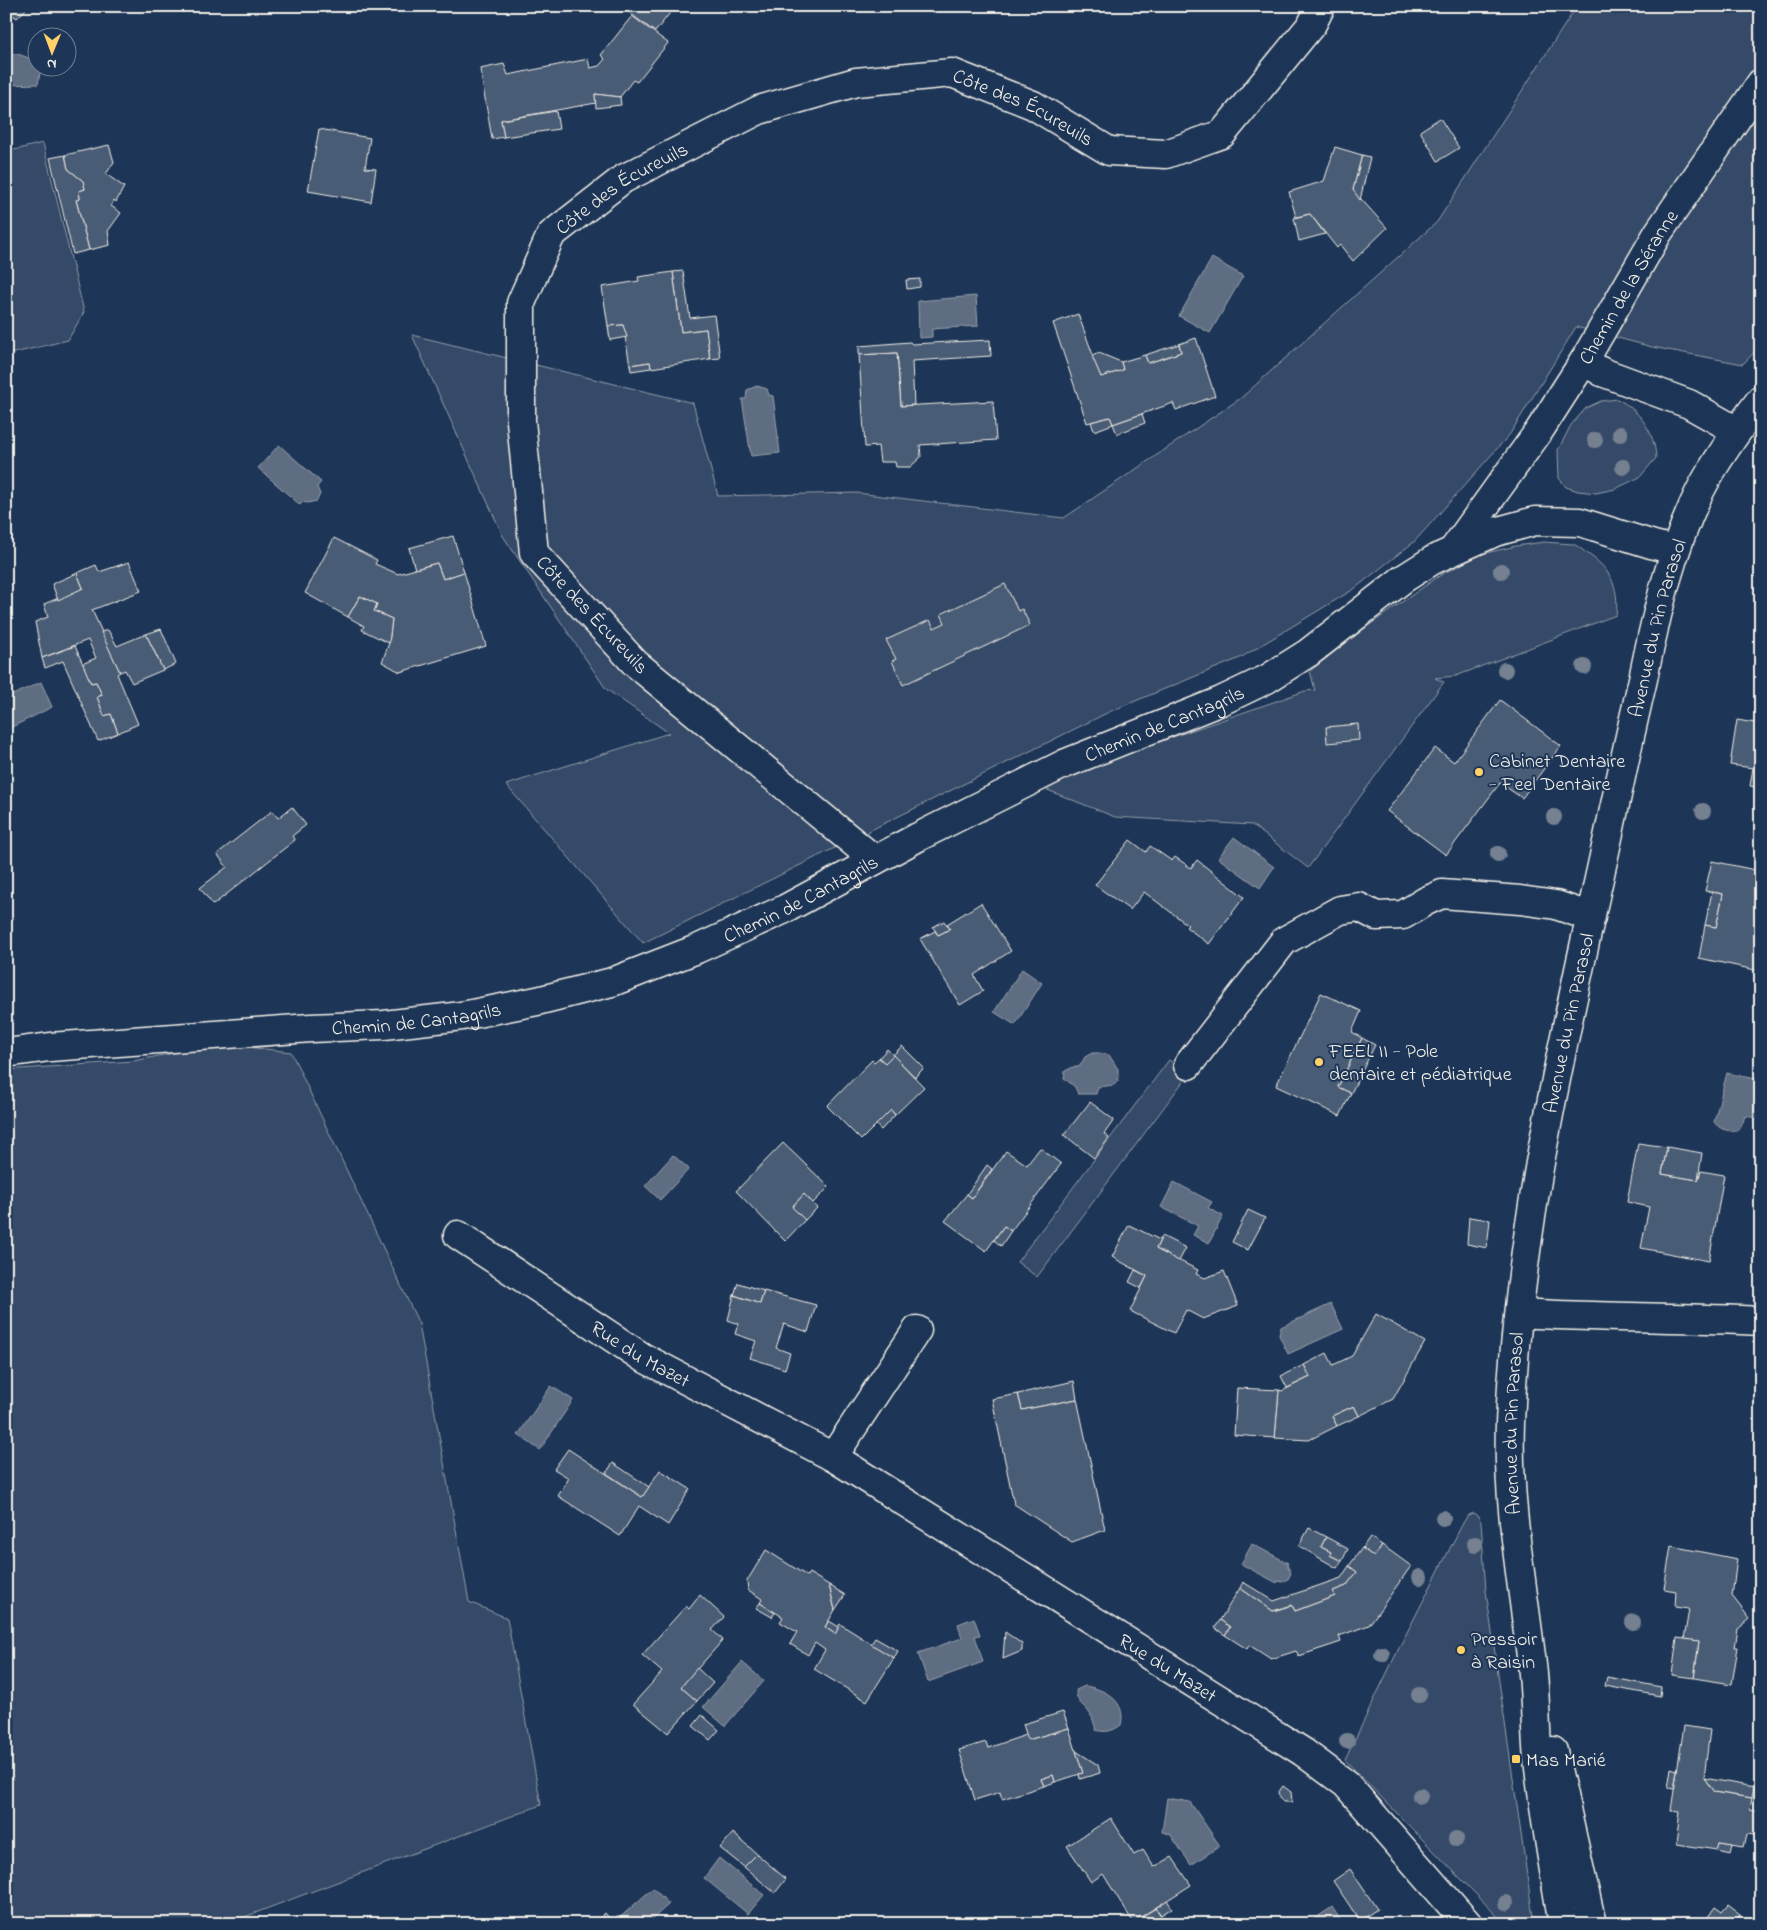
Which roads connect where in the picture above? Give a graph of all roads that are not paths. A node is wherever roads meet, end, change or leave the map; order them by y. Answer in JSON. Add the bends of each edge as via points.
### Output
{"nodes":[{"id":1,"x":1321,"y":6,"type":"edge"},
{"id":2,"x":1761,"y":83,"type":"edge"},
{"id":3,"x":1584,"y":361,"type":"junction"},
{"id":4,"x":1761,"y":399,"type":"edge"},
{"id":5,"x":1737,"y":431,"type":"junction"},
{"id":6,"x":1498,"y":490,"type":"joint"},
{"id":7,"x":1453,"y":550,"type":"junction"},
{"id":8,"x":1675,"y":550,"type":"junction"},
{"id":9,"x":875,"y":860,"type":"junction"},
{"id":10,"x":1591,"y":917,"type":"junction"},
{"id":11,"x":6,"y":1053,"type":"edge"},
{"id":12,"x":1188,"y":1065,"type":"dead end"},
{"id":13,"x":458,"y":1235,"type":"dead end"},
{"id":14,"x":1519,"y":1313,"type":"junction"},
{"id":15,"x":1761,"y":1321,"type":"edge"},
{"id":16,"x":917,"y":1330,"type":"dead end"},
{"id":17,"x":833,"y":1457,"type":"junction"},
{"id":18,"x":1533,"y":1677,"type":"junction"},
{"id":19,"x":1468,"y":1924,"type":"edge"},
{"id":20,"x":1563,"y":1924,"type":"edge"},
{"id":21,"x":1592,"y":1924,"type":"edge"}],
"edges":[{"from":1,"to":9,"type":"street","name":"Côte des Écureuils","via":[[1312,24],[1222,134],[1166,154],[1109,151],[1033,105],[952,73],[856,82],[758,110],[623,179],[551,235],[521,303],[521,421],[534,553],[635,663]]},
{"from":2,"to":3,"type":"street","name":"Chemin de la Séranne","via":[[1658,233]]},
{"from":3,"to":5,"type":"street","via":[[1602,372],[1689,404]]},
{"from":3,"to":6,"type":"street","name":"Chemin de la Séranne"},
{"from":4,"to":5,"type":"street","name":"Avenue du Pin Parasol"},
{"from":5,"to":8,"type":"street","name":"Avenue du Pin Parasol","via":[[1701,489]]},
{"from":6,"to":7,"type":"street","name":"Chemin de Cantagrils"},
{"from":7,"to":8,"type":"street","via":[[1495,532],[1535,521],[1557,520],[1580,522]]},
{"from":7,"to":9,"type":"street","name":"Chemin de Cantagrils","via":[[1403,580],[1308,653],[1266,679],[1221,701],[1064,764]]},
{"from":8,"to":10,"type":"street","name":"Avenue du Pin Parasol","via":[[1652,635]]},
{"from":9,"to":11,"type":"street","name":"Chemin de Cantagrils","via":[[786,909],[697,949],[612,982],[537,1001],[462,1016],[384,1026],[311,1028]]},
{"from":10,"to":12,"type":"street","via":[[1556,906],[1520,900],[1442,894],[1403,915],[1376,916],[1359,907],[1340,910],[1284,941]]},
{"from":10,"to":14,"type":"street","name":"Avenue du Pin Parasol","via":[[1549,1116],[1530,1221]]},
{"from":13,"to":17,"type":"street","name":"Rue du Mazet","via":[[642,1357]]},
{"from":14,"to":15,"type":"street"},
{"from":14,"to":18,"type":"street","name":"Avenue du Pin Parasol","via":[[1510,1472]]},
{"from":16,"to":17,"type":"street"},
{"from":17,"to":19,"type":"street","name":"Rue du Mazet","via":[[1303,1752],[1346,1784]]},
{"from":18,"to":20,"type":"street","name":"Avenue du Pin Parasol","via":[[1539,1764]]},
{"from":18,"to":21,"type":"street","name":"Avenue du Pin Parasol","via":[[1553,1749]]}]}
